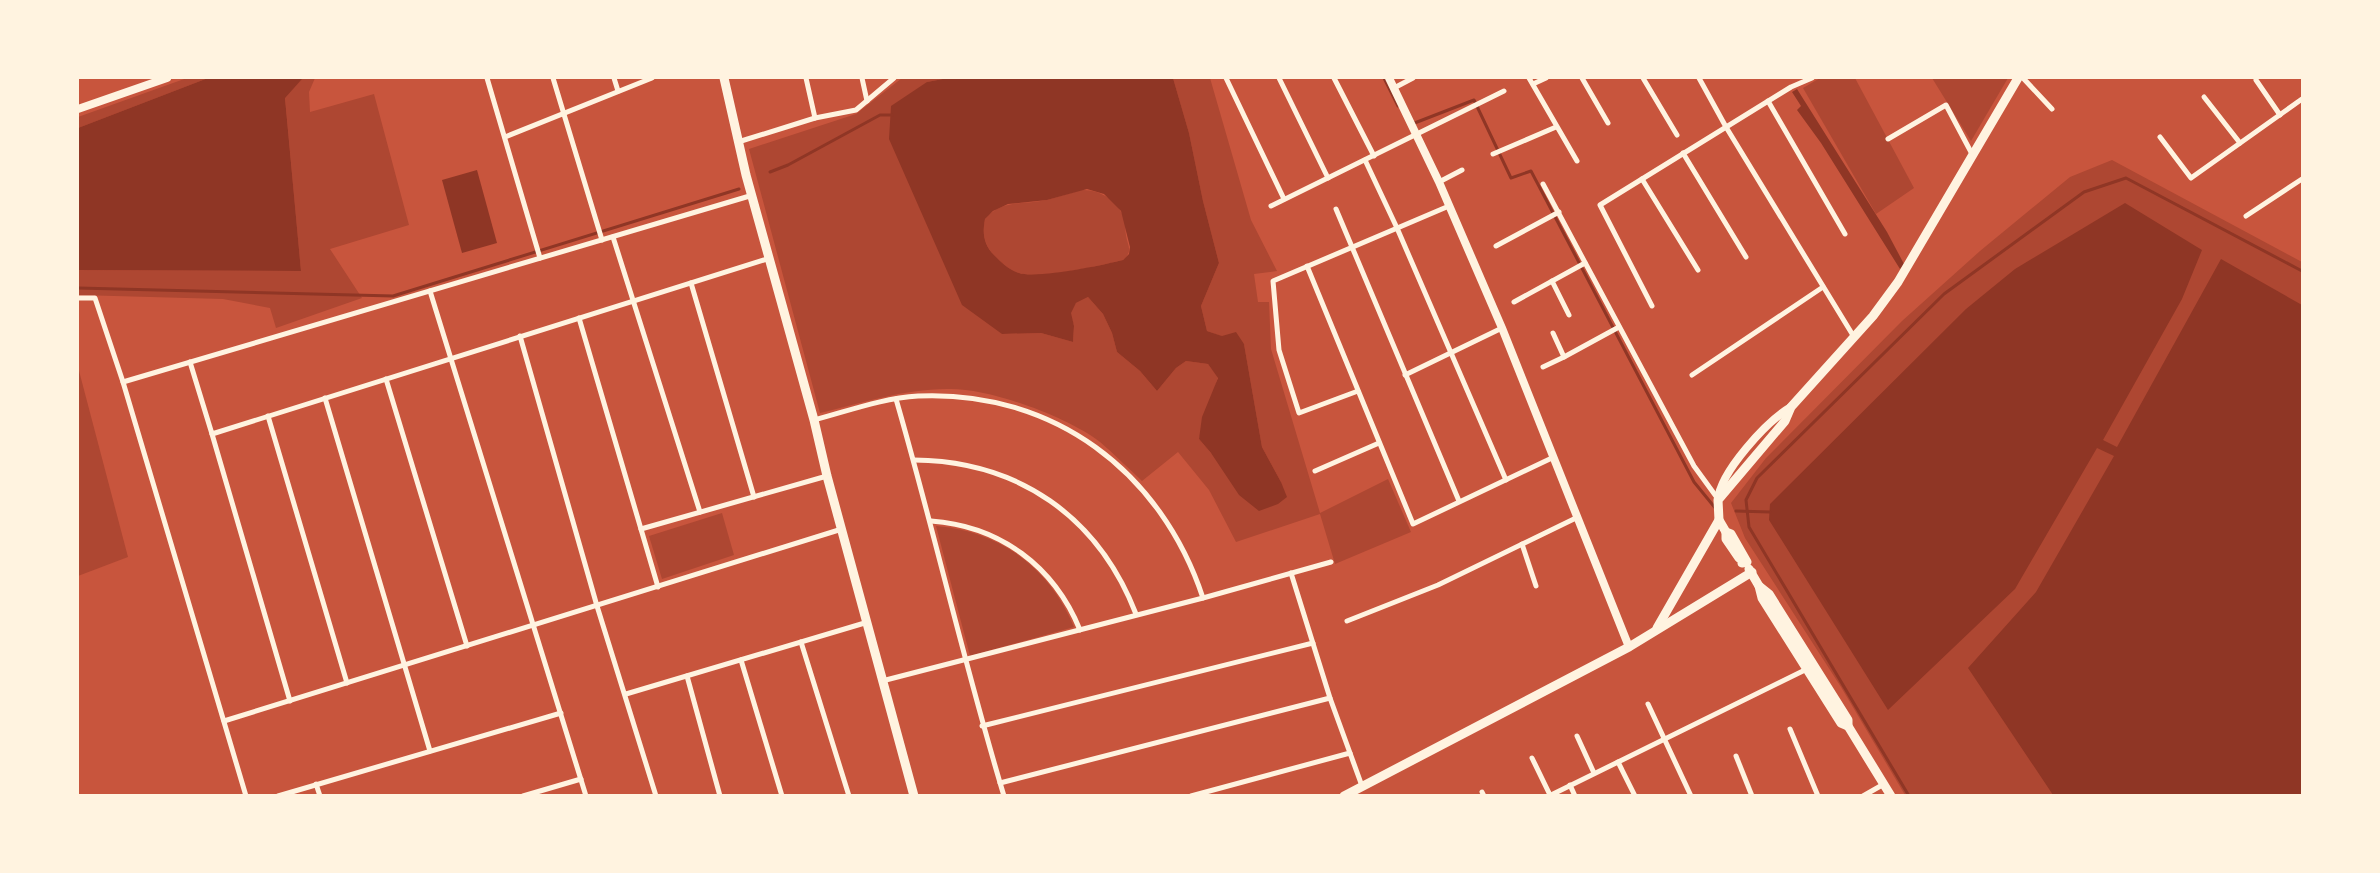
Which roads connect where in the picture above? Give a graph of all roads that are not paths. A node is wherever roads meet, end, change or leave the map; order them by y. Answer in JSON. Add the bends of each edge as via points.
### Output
{"nodes":[{"id":1,"x":167,"y":78,"type":"edge"},
{"id":2,"x":487,"y":78,"type":"edge"},
{"id":3,"x":553,"y":78,"type":"edge"},
{"id":4,"x":614,"y":78,"type":"edge"},
{"id":5,"x":652,"y":78,"type":"edge"},
{"id":6,"x":724,"y":78,"type":"edge"},
{"id":7,"x":806,"y":78,"type":"edge"},
{"id":8,"x":862,"y":78,"type":"edge"},
{"id":9,"x":894,"y":78,"type":"edge"},
{"id":10,"x":1226,"y":78,"type":"edge"},
{"id":11,"x":1279,"y":78,"type":"edge"},
{"id":12,"x":1334,"y":78,"type":"edge"},
{"id":13,"x":1389,"y":78,"type":"edge"},
{"id":14,"x":1413,"y":78,"type":"edge"},
{"id":15,"x":1529,"y":78,"type":"edge"},
{"id":16,"x":1546,"y":78,"type":"edge"},
{"id":17,"x":1582,"y":78,"type":"edge"},
{"id":18,"x":1643,"y":78,"type":"edge"},
{"id":19,"x":1700,"y":78,"type":"edge"},
{"id":20,"x":1812,"y":78,"type":"edge"},
{"id":21,"x":2018,"y":78,"type":"edge"},
{"id":22,"x":2023,"y":78,"type":"edge"},
{"id":23,"x":2256,"y":80,"type":"dead end"},
{"id":24,"x":1533,"y":84,"type":"junction"},
{"id":25,"x":1394,"y":88,"type":"junction"},
{"id":26,"x":618,"y":91,"type":"junction"},
{"id":27,"x":1504,"y":91,"type":"dead end"},
{"id":28,"x":2204,"y":97,"type":"dead end"},
{"id":29,"x":2302,"y":99,"type":"edge"},
{"id":30,"x":867,"y":101,"type":"junction"},
{"id":31,"x":1768,"y":101,"type":"junction"},
{"id":32,"x":78,"y":109,"type":"edge"},
{"id":33,"x":2052,"y":110,"type":"dead end"},
{"id":34,"x":563,"y":114,"type":"junction"},
{"id":35,"x":2280,"y":115,"type":"junction"},
{"id":36,"x":815,"y":118,"type":"junction"},
{"id":37,"x":1608,"y":122,"type":"dead end"},
{"id":38,"x":1556,"y":127,"type":"junction"},
{"id":39,"x":1726,"y":127,"type":"junction"},
{"id":40,"x":1415,"y":132,"type":"junction"},
{"id":41,"x":1677,"y":135,"type":"dead end"},
{"id":42,"x":504,"y":137,"type":"junction"},
{"id":43,"x":2160,"y":137,"type":"dead end"},
{"id":44,"x":1888,"y":139,"type":"dead end"},
{"id":45,"x":738,"y":142,"type":"junction"},
{"id":46,"x":2240,"y":144,"type":"junction"},
{"id":47,"x":1684,"y":153,"type":"junction"},
{"id":48,"x":1493,"y":154,"type":"dead end"},
{"id":49,"x":1972,"y":154,"type":"junction"},
{"id":50,"x":1374,"y":156,"type":"junction"},
{"id":51,"x":1365,"y":160,"type":"junction"},
{"id":52,"x":1577,"y":161,"type":"dead end"},
{"id":53,"x":1462,"y":170,"type":"dead end"},
{"id":54,"x":1328,"y":178,"type":"junction"},
{"id":55,"x":1642,"y":178,"type":"junction"},
{"id":56,"x":2302,"y":179,"type":"edge"},
{"id":57,"x":1438,"y":182,"type":"junction"},
{"id":58,"x":1543,"y":184,"type":"dead end"},
{"id":59,"x":753,"y":195,"type":"junction"},
{"id":60,"x":1284,"y":199,"type":"junction"},
{"id":61,"x":1271,"y":206,"type":"dead end"},
{"id":62,"x":1449,"y":206,"type":"junction"},
{"id":63,"x":1336,"y":209,"type":"dead end"},
{"id":64,"x":1558,"y":212,"type":"junction"},
{"id":65,"x":2246,"y":216,"type":"dead end"},
{"id":66,"x":1397,"y":228,"type":"junction"},
{"id":67,"x":1845,"y":234,"type":"dead end"},
{"id":68,"x":613,"y":237,"type":"junction"},
{"id":69,"x":602,"y":240,"type":"junction"},
{"id":70,"x":1496,"y":246,"type":"dead end"},
{"id":71,"x":1351,"y":248,"type":"junction"},
{"id":72,"x":1746,"y":257,"type":"dead end"},
{"id":73,"x":540,"y":258,"type":"junction"},
{"id":74,"x":771,"y":258,"type":"junction"},
{"id":75,"x":1585,"y":263,"type":"junction"},
{"id":76,"x":1308,"y":266,"type":"junction"},
{"id":77,"x":1698,"y":270,"type":"dead end"},
{"id":78,"x":1552,"y":281,"type":"junction"},
{"id":79,"x":691,"y":283,"type":"junction"},
{"id":80,"x":1823,"y":287,"type":"junction"},
{"id":81,"x":430,"y":291,"type":"junction"},
{"id":82,"x":78,"y":298,"type":"edge"},
{"id":83,"x":633,"y":301,"type":"junction"},
{"id":84,"x":1514,"y":302,"type":"dead end"},
{"id":85,"x":1652,"y":306,"type":"dead end"},
{"id":86,"x":1569,"y":315,"type":"dead end"},
{"id":87,"x":578,"y":318,"type":"junction"},
{"id":88,"x":1502,"y":328,"type":"junction"},
{"id":89,"x":1619,"y":328,"type":"junction"},
{"id":90,"x":1552,"y":333,"type":"dead end"},
{"id":91,"x":520,"y":336,"type":"junction"},
{"id":92,"x":1854,"y":337,"type":"junction"},
{"id":93,"x":1450,"y":353,"type":"junction"},
{"id":94,"x":1564,"y":357,"type":"junction"},
{"id":95,"x":451,"y":358,"type":"junction"},
{"id":96,"x":190,"y":362,"type":"junction"},
{"id":97,"x":1543,"y":367,"type":"dead end"},
{"id":98,"x":1405,"y":375,"type":"junction"},
{"id":99,"x":1692,"y":375,"type":"dead end"},
{"id":100,"x":386,"y":379,"type":"junction"},
{"id":101,"x":123,"y":382,"type":"junction"},
{"id":102,"x":1358,"y":391,"type":"junction"},
{"id":103,"x":324,"y":398,"type":"junction"},
{"id":104,"x":896,"y":399,"type":"junction"},
{"id":105,"x":268,"y":416,"type":"junction"},
{"id":106,"x":814,"y":420,"type":"junction"},
{"id":107,"x":212,"y":434,"type":"junction"},
{"id":108,"x":1379,"y":443,"type":"junction"},
{"id":109,"x":1554,"y":457,"type":"junction"},
{"id":110,"x":914,"y":460,"type":"junction"},
{"id":111,"x":1315,"y":471,"type":"dead end"},
{"id":112,"x":827,"y":476,"type":"junction"},
{"id":113,"x":1506,"y":480,"type":"junction"},
{"id":114,"x":754,"y":497,"type":"junction"},
{"id":115,"x":1718,"y":500,"type":"junction"},
{"id":116,"x":1459,"y":501,"type":"junction"},
{"id":117,"x":700,"y":512,"type":"junction"},
{"id":118,"x":1578,"y":517,"type":"junction"},
{"id":119,"x":1719,"y":520,"type":"junction"},
{"id":120,"x":931,"y":521,"type":"junction"},
{"id":121,"x":641,"y":529,"type":"junction"},
{"id":122,"x":843,"y":529,"type":"junction"},
{"id":123,"x":1522,"y":544,"type":"junction"},
{"id":124,"x":1331,"y":562,"type":"dead end"},
{"id":125,"x":1752,"y":572,"type":"junction"},
{"id":126,"x":1291,"y":573,"type":"junction"},
{"id":127,"x":1536,"y":586,"type":"dead end"},
{"id":128,"x":1759,"y":586,"type":"junction"},
{"id":129,"x":658,"y":587,"type":"junction"},
{"id":130,"x":1203,"y":598,"type":"junction"},
{"id":131,"x":597,"y":606,"type":"junction"},
{"id":132,"x":1136,"y":614,"type":"junction"},
{"id":133,"x":1347,"y":621,"type":"dead end"},
{"id":134,"x":868,"y":622,"type":"junction"},
{"id":135,"x":534,"y":625,"type":"junction"},
{"id":136,"x":1080,"y":630,"type":"junction"},
{"id":137,"x":1656,"y":631,"type":"junction"},
{"id":138,"x":801,"y":642,"type":"junction"},
{"id":139,"x":1312,"y":643,"type":"junction"},
{"id":140,"x":467,"y":646,"type":"junction"},
{"id":141,"x":1628,"y":647,"type":"junction"},
{"id":142,"x":741,"y":660,"type":"junction"},
{"id":143,"x":964,"y":661,"type":"junction"},
{"id":144,"x":404,"y":665,"type":"junction"},
{"id":145,"x":1807,"y":669,"type":"junction"},
{"id":146,"x":687,"y":676,"type":"junction"},
{"id":147,"x":882,"y":681,"type":"junction"},
{"id":148,"x":347,"y":683,"type":"junction"},
{"id":149,"x":626,"y":694,"type":"junction"},
{"id":150,"x":1330,"y":698,"type":"junction"},
{"id":151,"x":290,"y":701,"type":"junction"},
{"id":152,"x":1648,"y":704,"type":"dead end"},
{"id":153,"x":560,"y":713,"type":"junction"},
{"id":154,"x":224,"y":721,"type":"junction"},
{"id":155,"x":982,"y":726,"type":"junction"},
{"id":156,"x":1848,"y":726,"type":"junction"},
{"id":157,"x":1790,"y":729,"type":"dead end"},
{"id":158,"x":1577,"y":736,"type":"dead end"},
{"id":159,"x":1664,"y":739,"type":"junction"},
{"id":160,"x":430,"y":751,"type":"junction"},
{"id":161,"x":1350,"y":753,"type":"junction"},
{"id":162,"x":1736,"y":756,"type":"dead end"},
{"id":163,"x":1532,"y":758,"type":"dead end"},
{"id":164,"x":1618,"y":762,"type":"junction"},
{"id":165,"x":1594,"y":773,"type":"junction"},
{"id":166,"x":581,"y":779,"type":"junction"},
{"id":167,"x":1000,"y":783,"type":"junction"},
{"id":168,"x":316,"y":784,"type":"junction"},
{"id":169,"x":1884,"y":784,"type":"junction"},
{"id":170,"x":1570,"y":785,"type":"junction"},
{"id":171,"x":1358,"y":790,"type":"edge"},
{"id":172,"x":1550,"y":795,"type":"edge"},
{"id":173,"x":246,"y":796,"type":"edge"},
{"id":174,"x":278,"y":796,"type":"edge"},
{"id":175,"x":320,"y":796,"type":"edge"},
{"id":176,"x":523,"y":796,"type":"edge"},
{"id":177,"x":586,"y":796,"type":"edge"},
{"id":178,"x":656,"y":796,"type":"edge"},
{"id":179,"x":720,"y":796,"type":"edge"},
{"id":180,"x":782,"y":796,"type":"edge"},
{"id":181,"x":849,"y":796,"type":"edge"},
{"id":182,"x":914,"y":796,"type":"edge"},
{"id":183,"x":1004,"y":796,"type":"edge"},
{"id":184,"x":1191,"y":796,"type":"edge"},
{"id":185,"x":1344,"y":796,"type":"edge"},
{"id":186,"x":1575,"y":796,"type":"edge"},
{"id":187,"x":1635,"y":796,"type":"edge"},
{"id":188,"x":1691,"y":796,"type":"edge"},
{"id":189,"x":1752,"y":796,"type":"edge"},
{"id":190,"x":1818,"y":796,"type":"edge"},
{"id":191,"x":1863,"y":796,"type":"edge"},
{"id":192,"x":1891,"y":796,"type":"edge"}],
"edges":[{"from":1,"to":32,"type":"street"},
{"from":2,"to":42,"type":"street"},
{"from":3,"to":34,"type":"street"},
{"from":4,"to":26,"type":"street"},
{"from":5,"to":26,"type":"street"},
{"from":6,"to":45,"type":"main road"},
{"from":7,"to":36,"type":"street"},
{"from":8,"to":30,"type":"street"},
{"from":9,"to":30,"type":"street"},
{"from":10,"to":60,"type":"street"},
{"from":11,"to":54,"type":"street"},
{"from":12,"to":50,"type":"street"},
{"from":13,"to":25,"type":"street"},
{"from":14,"to":25,"type":"street"},
{"from":15,"to":24,"type":"street"},
{"from":16,"to":24,"type":"street"},
{"from":17,"to":37,"type":"street"},
{"from":18,"to":41,"type":"street"},
{"from":19,"to":39,"type":"street"},
{"from":20,"to":31,"type":"street"},
{"from":21,"to":49,"type":"main road"},
{"from":22,"to":33,"type":"street"},
{"from":23,"to":35,"type":"street"},
{"from":24,"to":38,"type":"street"},
{"from":25,"to":40,"type":"street"},
{"from":26,"to":34,"type":"street"},
{"from":27,"to":40,"type":"street"},
{"from":28,"to":46,"type":"street"},
{"from":29,"to":35,"type":"street"},
{"from":30,"to":36,"type":"street","via":[[856,110]]},
{"from":31,"to":39,"type":"street"},
{"from":31,"to":67,"type":"street"},
{"from":34,"to":42,"type":"street"},
{"from":34,"to":69,"type":"street"},
{"from":35,"to":46,"type":"street"},
{"from":36,"to":45,"type":"street"},
{"from":38,"to":48,"type":"street"},
{"from":38,"to":52,"type":"street"},
{"from":39,"to":47,"type":"street"},
{"from":39,"to":80,"type":"street"},
{"from":40,"to":50,"type":"street"},
{"from":40,"to":57,"type":"street"},
{"from":42,"to":73,"type":"street"},
{"from":43,"to":46,"type":"street","via":[[2191,178]]},
{"from":44,"to":49,"type":"street","via":[[1946,105]]},
{"from":45,"to":59,"type":"main road"},
{"from":47,"to":55,"type":"street"},
{"from":47,"to":72,"type":"street"},
{"from":49,"to":92,"type":"main road","via":[[1898,282]]},
{"from":50,"to":51,"type":"street"},
{"from":51,"to":54,"type":"street"},
{"from":51,"to":66,"type":"street"},
{"from":53,"to":57,"type":"street"},
{"from":54,"to":60,"type":"street"},
{"from":55,"to":77,"type":"street"},
{"from":55,"to":85,"type":"street","via":[[1600,205]]},
{"from":56,"to":65,"type":"street"},
{"from":57,"to":62,"type":"street"},
{"from":58,"to":64,"type":"street"},
{"from":59,"to":68,"type":"street"},
{"from":59,"to":74,"type":"main road"},
{"from":60,"to":61,"type":"street"},
{"from":62,"to":66,"type":"street"},
{"from":62,"to":88,"type":"street"},
{"from":63,"to":71,"type":"street"},
{"from":64,"to":70,"type":"street"},
{"from":64,"to":75,"type":"street"},
{"from":66,"to":71,"type":"street"},
{"from":66,"to":93,"type":"street"},
{"from":68,"to":69,"type":"street"},
{"from":68,"to":83,"type":"street"},
{"from":69,"to":73,"type":"street"},
{"from":71,"to":76,"type":"street"},
{"from":71,"to":98,"type":"street"},
{"from":73,"to":81,"type":"street"},
{"from":74,"to":79,"type":"street"},
{"from":74,"to":106,"type":"main road"},
{"from":75,"to":78,"type":"street"},
{"from":75,"to":89,"type":"street"},
{"from":76,"to":102,"type":"street"},
{"from":76,"to":102,"type":"street","via":[[1273,281],[1279,350],[1299,413]]},
{"from":78,"to":84,"type":"street"},
{"from":78,"to":86,"type":"street"},
{"from":79,"to":83,"type":"street"},
{"from":79,"to":114,"type":"street"},
{"from":80,"to":92,"type":"street"},
{"from":80,"to":99,"type":"street"},
{"from":81,"to":95,"type":"street"},
{"from":81,"to":96,"type":"street"},
{"from":82,"to":101,"type":"street","via":[[95,298]]},
{"from":83,"to":87,"type":"street"},
{"from":83,"to":117,"type":"street"},
{"from":87,"to":91,"type":"street"},
{"from":87,"to":121,"type":"street"},
{"from":88,"to":93,"type":"street"},
{"from":88,"to":109,"type":"street"},
{"from":89,"to":94,"type":"street"},
{"from":89,"to":115,"type":"street","via":[[1694,466]]},
{"from":90,"to":94,"type":"street"},
{"from":91,"to":95,"type":"street"},
{"from":91,"to":131,"type":"street"},
{"from":92,"to":115,"type":"main road","via":[[1791,407],[1784,421]]},
{"from":93,"to":98,"type":"street"},
{"from":93,"to":113,"type":"street"},
{"from":94,"to":97,"type":"street"},
{"from":95,"to":100,"type":"street"},
{"from":95,"to":135,"type":"street"},
{"from":96,"to":101,"type":"street"},
{"from":96,"to":107,"type":"street"},
{"from":98,"to":116,"type":"street"},
{"from":100,"to":103,"type":"street"},
{"from":100,"to":140,"type":"street"},
{"from":101,"to":154,"type":"street"},
{"from":102,"to":108,"type":"street"},
{"from":103,"to":105,"type":"street"},
{"from":103,"to":144,"type":"street"},
{"from":104,"to":106,"type":"street"},
{"from":104,"to":110,"type":"street"},
{"from":104,"to":130,"type":"street","via":[[937,396],[998,403],[1056,424],[1093,445],[1126,472],[1155,503],[1178,539]]},
{"from":105,"to":107,"type":"street"},
{"from":105,"to":148,"type":"street"},
{"from":106,"to":112,"type":"main road"},
{"from":107,"to":151,"type":"street"},
{"from":108,"to":111,"type":"street"},
{"from":108,"to":116,"type":"street","via":[[1413,524]]},
{"from":109,"to":113,"type":"street"},
{"from":109,"to":118,"type":"street"},
{"from":110,"to":120,"type":"street"},
{"from":110,"to":132,"type":"street","via":[[986,469],[1020,482],[1051,501],[1079,524],[1103,551],[1122,581]]},
{"from":112,"to":114,"type":"street"},
{"from":112,"to":122,"type":"main road"},
{"from":113,"to":116,"type":"street"},
{"from":114,"to":117,"type":"street"},
{"from":115,"to":119,"type":"main road"},
{"from":117,"to":121,"type":"street"},
{"from":118,"to":123,"type":"street"},
{"from":118,"to":141,"type":"street"},
{"from":119,"to":125,"type":"main road","via":[[1726,532],[1732,534],[1748,562],[1742,563]]},
{"from":119,"to":137,"type":"main road"},
{"from":120,"to":136,"type":"street","via":[[974,528],[1026,556],[1058,589]]},
{"from":120,"to":143,"type":"street"},
{"from":121,"to":129,"type":"street"},
{"from":122,"to":129,"type":"street"},
{"from":122,"to":134,"type":"main road"},
{"from":123,"to":127,"type":"street"},
{"from":123,"to":133,"type":"street","via":[[1438,585]]},
{"from":124,"to":126,"type":"street"},
{"from":125,"to":128,"type":"main road"},
{"from":125,"to":137,"type":"main road"},
{"from":126,"to":130,"type":"street"},
{"from":126,"to":139,"type":"street"},
{"from":128,"to":145,"type":"main road","via":[[1762,598]]},
{"from":128,"to":156,"type":"main road","via":[[1768,594],[1848,720]]},
{"from":129,"to":131,"type":"street"},
{"from":130,"to":132,"type":"street"},
{"from":131,"to":135,"type":"street"},
{"from":131,"to":149,"type":"street"},
{"from":132,"to":136,"type":"street"},
{"from":134,"to":138,"type":"street"},
{"from":134,"to":147,"type":"main road"},
{"from":135,"to":140,"type":"street"},
{"from":135,"to":153,"type":"street"},
{"from":136,"to":143,"type":"street"},
{"from":137,"to":141,"type":"main road"},
{"from":138,"to":142,"type":"street"},
{"from":138,"to":181,"type":"street"},
{"from":139,"to":150,"type":"street"},
{"from":139,"to":155,"type":"street"},
{"from":140,"to":144,"type":"street"},
{"from":141,"to":171,"type":"main road"},
{"from":142,"to":146,"type":"street"},
{"from":142,"to":180,"type":"street"},
{"from":143,"to":147,"type":"street"},
{"from":143,"to":155,"type":"street"},
{"from":144,"to":148,"type":"street"},
{"from":144,"to":160,"type":"street"},
{"from":145,"to":156,"type":"main road","via":[[1841,723]]},
{"from":145,"to":159,"type":"street"},
{"from":146,"to":149,"type":"street"},
{"from":146,"to":179,"type":"street"},
{"from":147,"to":182,"type":"main road"},
{"from":148,"to":151,"type":"street"},
{"from":149,"to":178,"type":"street"},
{"from":150,"to":161,"type":"street"},
{"from":150,"to":167,"type":"street"},
{"from":151,"to":154,"type":"street"},
{"from":152,"to":159,"type":"street"},
{"from":153,"to":160,"type":"street"},
{"from":153,"to":166,"type":"street"},
{"from":154,"to":173,"type":"street"},
{"from":155,"to":167,"type":"street"},
{"from":156,"to":169,"type":"main road"},
{"from":157,"to":190,"type":"street"},
{"from":158,"to":165,"type":"street"},
{"from":159,"to":164,"type":"street"},
{"from":159,"to":188,"type":"street"},
{"from":160,"to":168,"type":"street"},
{"from":161,"to":171,"type":"street"},
{"from":161,"to":184,"type":"street"},
{"from":162,"to":189,"type":"street"},
{"from":163,"to":172,"type":"street"},
{"from":164,"to":165,"type":"street"},
{"from":164,"to":187,"type":"street"},
{"from":165,"to":170,"type":"street"},
{"from":166,"to":176,"type":"street"},
{"from":166,"to":177,"type":"street"},
{"from":167,"to":183,"type":"street"},
{"from":168,"to":174,"type":"street"},
{"from":168,"to":175,"type":"street"},
{"from":169,"to":191,"type":"street"},
{"from":169,"to":192,"type":"main road"},
{"from":170,"to":172,"type":"street"},
{"from":170,"to":186,"type":"street"},
{"from":171,"to":185,"type":"main road"}]}
